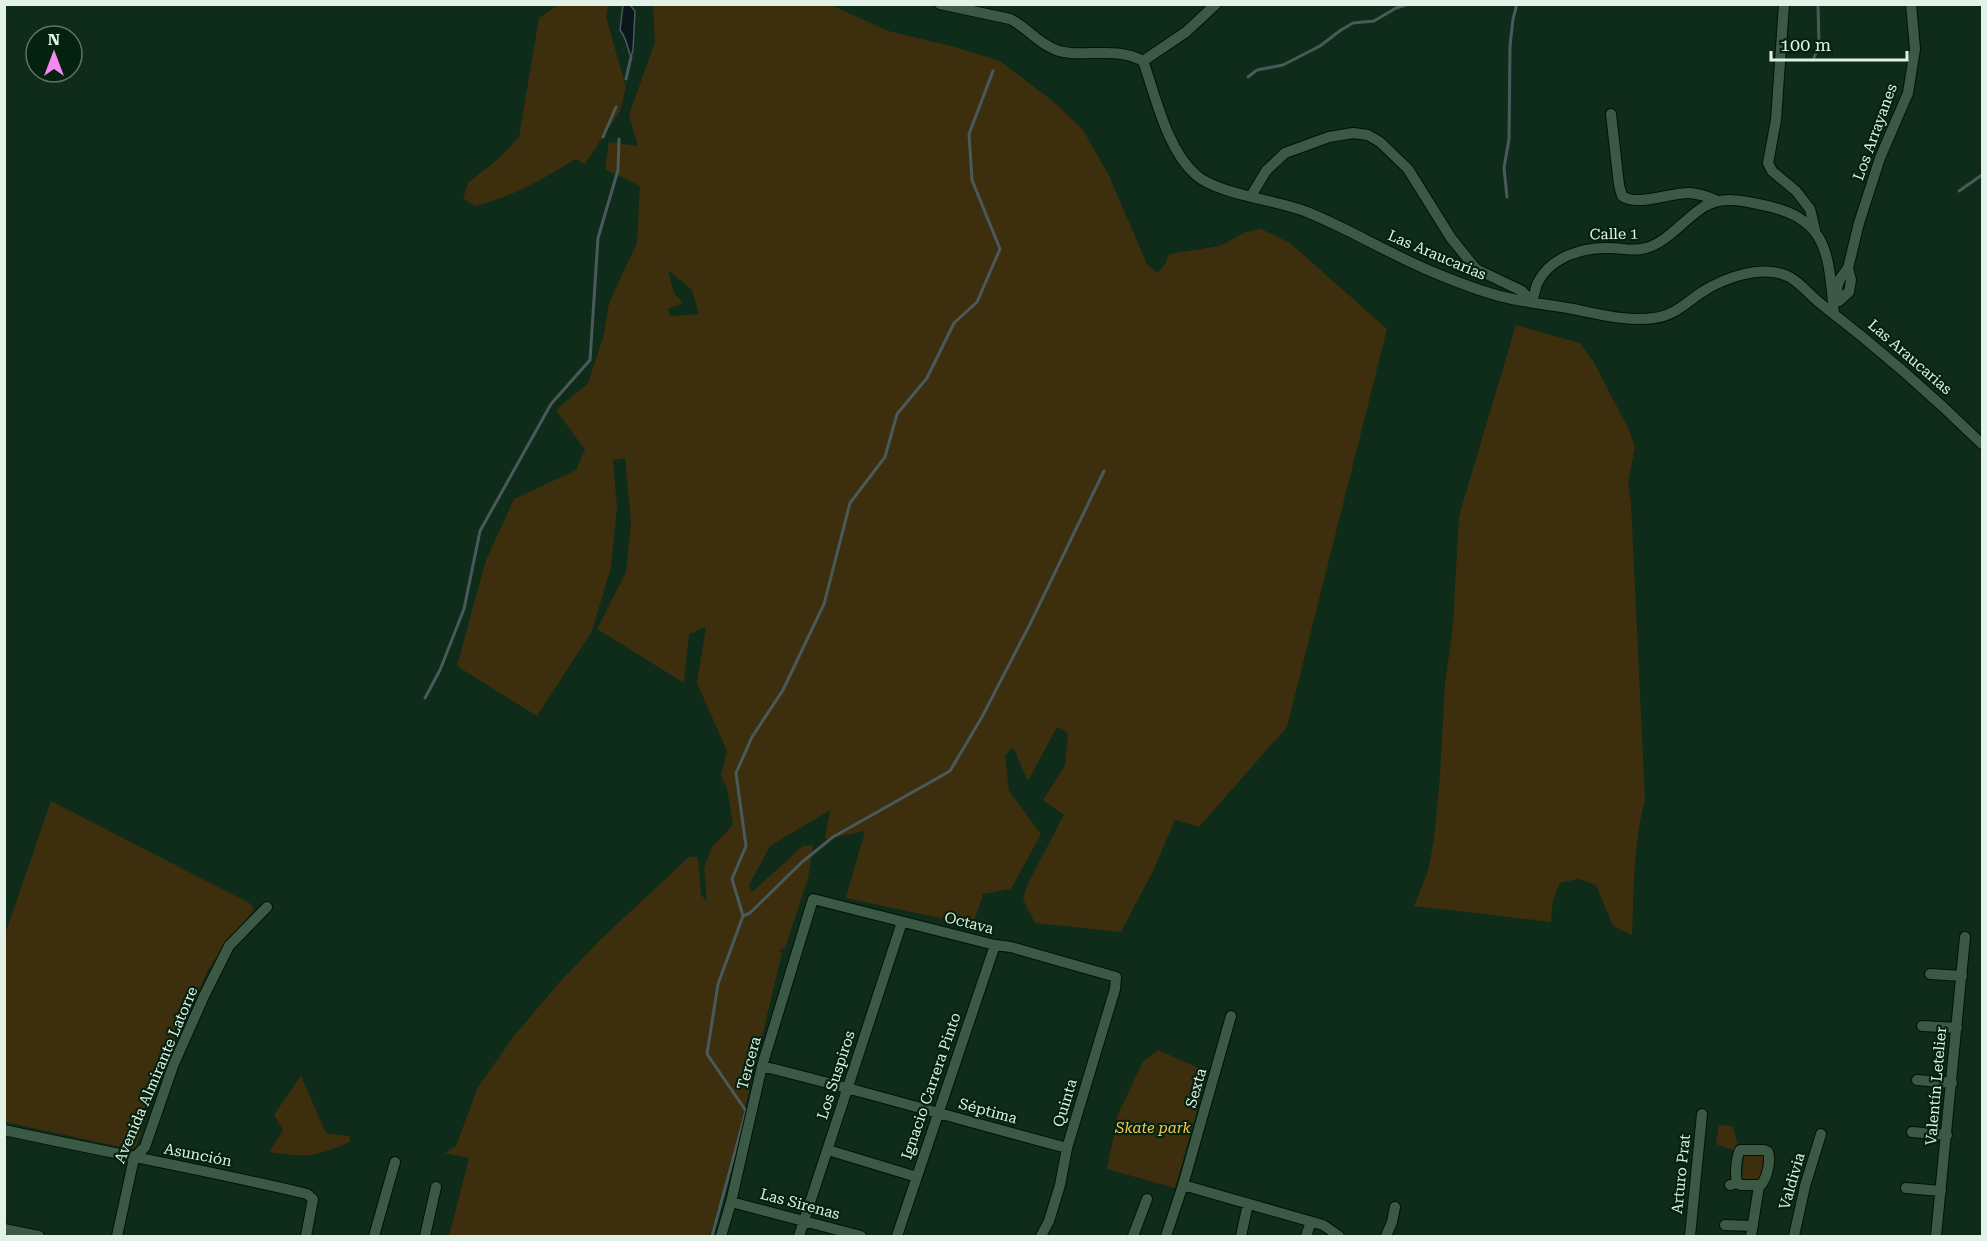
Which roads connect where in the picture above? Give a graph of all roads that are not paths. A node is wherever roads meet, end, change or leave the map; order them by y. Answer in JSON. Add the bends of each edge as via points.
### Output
{"nodes":[{"id":1,"x":940,"y":4,"type":"edge"},
{"id":2,"x":1216,"y":4,"type":"edge"},
{"id":3,"x":1784,"y":4,"type":"edge"},
{"id":4,"x":1911,"y":4,"type":"edge"},
{"id":5,"x":1143,"y":61,"type":"junction"},
{"id":6,"x":1611,"y":114,"type":"dead end"},
{"id":7,"x":1251,"y":196,"type":"junction"},
{"id":8,"x":1718,"y":201,"type":"junction"},
{"id":9,"x":1815,"y":230,"type":"junction"},
{"id":10,"x":1532,"y":302,"type":"junction"},
{"id":11,"x":1835,"y":315,"type":"junction"},
{"id":12,"x":1983,"y":444,"type":"edge"},
{"id":13,"x":813,"y":899,"type":"joint"},
{"id":14,"x":267,"y":908,"type":"dead end"},
{"id":15,"x":902,"y":922,"type":"junction"},
{"id":16,"x":1965,"y":938,"type":"dead end"},
{"id":17,"x":995,"y":945,"type":"junction"},
{"id":18,"x":1930,"y":974,"type":"dead end"},
{"id":19,"x":1962,"y":976,"type":"junction"},
{"id":20,"x":1116,"y":977,"type":"joint"},
{"id":21,"x":1231,"y":1016,"type":"dead end"},
{"id":22,"x":1922,"y":1026,"type":"dead end"},
{"id":23,"x":1957,"y":1028,"type":"junction"},
{"id":24,"x":762,"y":1066,"type":"junction"},
{"id":25,"x":1917,"y":1080,"type":"dead end"},
{"id":26,"x":1952,"y":1083,"type":"junction"},
{"id":27,"x":847,"y":1087,"type":"junction"},
{"id":28,"x":937,"y":1114,"type":"junction"},
{"id":29,"x":1702,"y":1114,"type":"dead end"},
{"id":30,"x":4,"y":1130,"type":"edge"},
{"id":31,"x":1912,"y":1132,"type":"dead end"},
{"id":32,"x":1821,"y":1134,"type":"dead end"},
{"id":33,"x":1947,"y":1135,"type":"junction"},
{"id":34,"x":1067,"y":1148,"type":"junction"},
{"id":35,"x":828,"y":1150,"type":"junction"},
{"id":36,"x":134,"y":1158,"type":"junction"},
{"id":37,"x":395,"y":1162,"type":"dead end"},
{"id":38,"x":917,"y":1177,"type":"junction"},
{"id":39,"x":1183,"y":1185,"type":"junction"},
{"id":40,"x":1759,"y":1186,"type":"junction"},
{"id":41,"x":436,"y":1187,"type":"dead end"},
{"id":42,"x":1906,"y":1188,"type":"dead end"},
{"id":43,"x":1941,"y":1191,"type":"junction"},
{"id":44,"x":1147,"y":1199,"type":"dead end"},
{"id":45,"x":731,"y":1202,"type":"junction"},
{"id":46,"x":1248,"y":1204,"type":"junction"},
{"id":47,"x":1395,"y":1207,"type":"dead end"},
{"id":48,"x":805,"y":1221,"type":"junction"},
{"id":49,"x":1311,"y":1222,"type":"junction"},
{"id":50,"x":1725,"y":1225,"type":"dead end"},
{"id":51,"x":4,"y":1229,"type":"edge"},
{"id":52,"x":1752,"y":1231,"type":"edge"},
{"id":53,"x":39,"y":1236,"type":"edge"},
{"id":54,"x":117,"y":1236,"type":"edge"},
{"id":55,"x":306,"y":1236,"type":"edge"},
{"id":56,"x":374,"y":1236,"type":"edge"},
{"id":57,"x":425,"y":1236,"type":"edge"},
{"id":58,"x":721,"y":1236,"type":"edge"},
{"id":59,"x":799,"y":1236,"type":"edge"},
{"id":60,"x":861,"y":1236,"type":"edge"},
{"id":61,"x":897,"y":1236,"type":"edge"},
{"id":62,"x":1041,"y":1236,"type":"edge"},
{"id":63,"x":1133,"y":1236,"type":"edge"},
{"id":64,"x":1166,"y":1236,"type":"edge"},
{"id":65,"x":1241,"y":1236,"type":"edge"},
{"id":66,"x":1306,"y":1236,"type":"edge"},
{"id":67,"x":1339,"y":1236,"type":"edge"},
{"id":68,"x":1386,"y":1236,"type":"edge"},
{"id":69,"x":1689,"y":1236,"type":"edge"},
{"id":70,"x":1794,"y":1236,"type":"edge"},
{"id":71,"x":1936,"y":1236,"type":"edge"}],
"edges":[{"from":1,"to":5,"type":"street","via":[[1010,19],[1052,49],[1121,53]]},
{"from":2,"to":5,"type":"street","via":[[1186,32]]},
{"from":3,"to":9,"type":"street","via":[[1776,120],[1768,162],[1772,171],[1810,209]]},
{"from":4,"to":11,"type":"street","name":"Los Arrayanes","via":[[1915,49],[1908,93],[1880,158],[1848,268],[1837,288]]},
{"from":5,"to":7,"type":"street","name":"Las Araucarias","via":[[1174,148],[1185,165],[1215,187]]},
{"from":6,"to":8,"type":"street","via":[[1622,196],[1633,201],[1688,193]]},
{"from":7,"to":10,"type":"street","name":"Las Araucarias","via":[[1308,212],[1438,275]]},
{"from":7,"to":10,"type":"street","via":[[1266,171],[1285,153],[1329,137],[1368,135],[1408,169],[1451,238],[1476,269],[1522,291]]},
{"from":8,"to":9,"type":"street","via":[[1738,200],[1785,210]]},
{"from":8,"to":10,"type":"street","name":"Calle 1","via":[[1647,248],[1589,248],[1559,260],[1547,269]]},
{"from":9,"to":11,"type":"street","via":[[1825,248]]},
{"from":10,"to":11,"type":"street","name":"Las Araucarias","via":[[1618,317],[1656,318],[1688,304],[1715,284],[1752,272],[1773,272],[1795,280]]},
{"from":11,"to":12,"type":"street","name":"Las Araucarias","via":[[1944,406]]},
{"from":13,"to":15,"type":"street","name":"Octava"},
{"from":13,"to":24,"type":"street","name":"Tercera"},
{"from":14,"to":36,"type":"street","name":"Avenida Almirante Latorre","via":[[229,946],[173,1066],[145,1147]]},
{"from":15,"to":17,"type":"street","name":"Octava"},
{"from":15,"to":27,"type":"street","name":"Los Suspiros"},
{"from":16,"to":19,"type":"street","name":"Valentín Letelier"},
{"from":17,"to":20,"type":"street","name":"Octava"},
{"from":17,"to":28,"type":"street","name":"Ignacio Carrera Pinto"},
{"from":18,"to":19,"type":"street"},
{"from":19,"to":23,"type":"street","name":"Valentín Letelier"},
{"from":20,"to":34,"type":"street","name":"Quinta"},
{"from":21,"to":39,"type":"street","name":"Sexta"},
{"from":22,"to":23,"type":"street"},
{"from":23,"to":26,"type":"street","name":"Valentín Letelier"},
{"from":24,"to":27,"type":"street","name":"Séptima"},
{"from":24,"to":45,"type":"street","name":"Tercera"},
{"from":25,"to":26,"type":"street"},
{"from":26,"to":33,"type":"street","name":"Valentín Letelier"},
{"from":27,"to":28,"type":"street","name":"Séptima"},
{"from":27,"to":35,"type":"street","name":"Los Suspiros"},
{"from":28,"to":34,"type":"street","name":"Séptima"},
{"from":28,"to":38,"type":"street","name":"Ignacio Carrera Pinto"},
{"from":29,"to":69,"type":"street","name":"Arturo Prat"},
{"from":30,"to":36,"type":"street","name":"Asunción"},
{"from":31,"to":33,"type":"street"},
{"from":32,"to":70,"type":"street","name":"Valdivia"},
{"from":33,"to":43,"type":"street","name":"Valentín Letelier"},
{"from":34,"to":62,"type":"street","name":"Quinta","via":[[1060,1185]]},
{"from":35,"to":38,"type":"street"},
{"from":35,"to":48,"type":"street","name":"Los Suspiros"},
{"from":36,"to":54,"type":"street","name":"Avenida Almirante Latorre"},
{"from":36,"to":55,"type":"street","name":"Asunción","via":[[307,1194],[313,1199]]},
{"from":37,"to":56,"type":"street"},
{"from":38,"to":61,"type":"street","name":"Ignacio Carrera Pinto"},
{"from":39,"to":46,"type":"street"},
{"from":39,"to":64,"type":"street","name":"Sexta"},
{"from":40,"to":40,"type":"street","via":[[1734,1184],[1740,1150],[1764,1150],[1769,1154],[1764,1181]]},
{"from":40,"to":52,"type":"street"},
{"from":41,"to":57,"type":"street"},
{"from":42,"to":43,"type":"street"},
{"from":43,"to":71,"type":"street","name":"Valentín Letelier"},
{"from":44,"to":63,"type":"street"},
{"from":45,"to":48,"type":"street","name":"Las Sirenas"},
{"from":45,"to":58,"type":"street","name":"Tercera"},
{"from":46,"to":49,"type":"street"},
{"from":46,"to":65,"type":"street"},
{"from":47,"to":68,"type":"street"},
{"from":48,"to":59,"type":"street","name":"Los Suspiros"},
{"from":48,"to":60,"type":"street","name":"Las Sirenas"},
{"from":49,"to":66,"type":"street"},
{"from":49,"to":67,"type":"street"},
{"from":50,"to":52,"type":"street"},
{"from":51,"to":53,"type":"street"}]}
